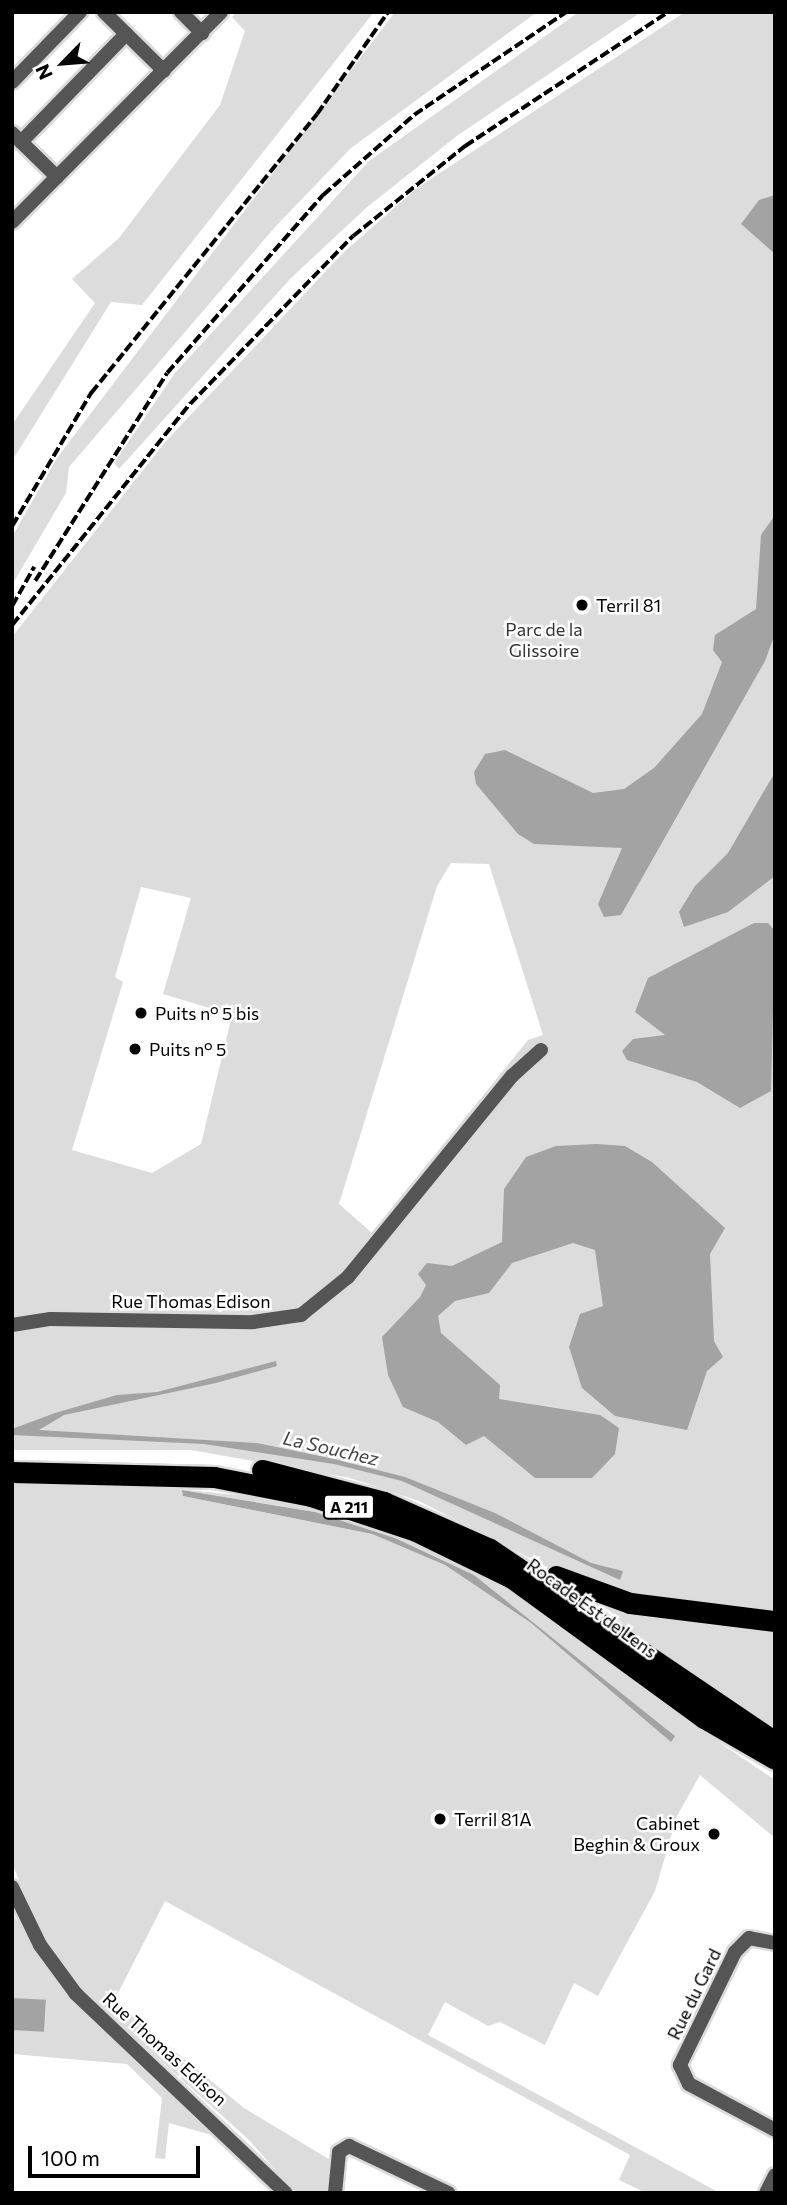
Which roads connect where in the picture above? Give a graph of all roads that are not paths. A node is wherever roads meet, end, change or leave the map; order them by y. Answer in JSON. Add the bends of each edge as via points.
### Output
{"nodes":[{"id":1,"x":80,"y":12,"type":"edge"},
{"id":2,"x":104,"y":12,"type":"edge"},
{"id":3,"x":180,"y":12,"type":"edge"},
{"id":4,"x":221,"y":12,"type":"edge"},
{"id":5,"x":202,"y":33,"type":"junction"},
{"id":6,"x":126,"y":34,"type":"junction"},
{"id":7,"x":164,"y":71,"type":"junction"},
{"id":8,"x":12,"y":82,"type":"edge"},
{"id":9,"x":17,"y":137,"type":"edge"},
{"id":10,"x":57,"y":177,"type":"junction"},
{"id":11,"x":12,"y":222,"type":"edge"},
{"id":12,"x":541,"y":1050,"type":"dead end"},
{"id":13,"x":12,"y":1325,"type":"edge"},
{"id":14,"x":12,"y":1458,"type":"edge"},
{"id":15,"x":12,"y":1472,"type":"edge"},
{"id":16,"x":490,"y":1549,"type":"junction"},
{"id":17,"x":775,"y":1621,"type":"edge"},
{"id":18,"x":772,"y":1756,"type":"edge"},
{"id":19,"x":12,"y":1887,"type":"edge"},
{"id":20,"x":775,"y":1943,"type":"edge"},
{"id":21,"x":775,"y":2130,"type":"edge"},
{"id":22,"x":775,"y":2175,"type":"edge"},
{"id":23,"x":286,"y":2193,"type":"edge"},
{"id":24,"x":335,"y":2193,"type":"edge"},
{"id":25,"x":448,"y":2193,"type":"edge"},
{"id":26,"x":766,"y":2193,"type":"edge"}],
"edges":[{"from":1,"to":8,"type":"street"},
{"from":2,"to":6,"type":"street"},
{"from":3,"to":5,"type":"street"},
{"from":4,"to":5,"type":"street"},
{"from":5,"to":7,"type":"street"},
{"from":6,"to":7,"type":"street"},
{"from":6,"to":9,"type":"street"},
{"from":7,"to":10,"type":"street"},
{"from":9,"to":10,"type":"street"},
{"from":10,"to":11,"type":"street"},
{"from":12,"to":13,"type":"street","name":"Rue Thomas Edison","via":[[512,1076],[333,1294],[281,1320],[51,1319]]},
{"from":14,"to":16,"type":"highway","number":"A 211","via":[[164,1459],[262,1470],[384,1502]]},
{"from":15,"to":18,"type":"highway","name":"Rocade Est de Lens","number":"A 211","via":[[214,1477],[311,1496],[416,1531],[555,1606]]},
{"from":16,"to":17,"type":"highway","via":[[503,1546],[573,1584],[630,1603]]},
{"from":16,"to":18,"type":"highway","number":"A 211"},
{"from":19,"to":23,"type":"street","name":"Rue Thomas Edison","via":[[40,1945],[83,2002],[209,2113]]},
{"from":20,"to":21,"type":"street","name":"Rue du Gard","via":[[749,1938],[735,1952],[680,2065],[689,2084]]},
{"from":22,"to":26,"type":"street"},
{"from":24,"to":25,"type":"street","via":[[339,2152],[349,2146]]}]}
